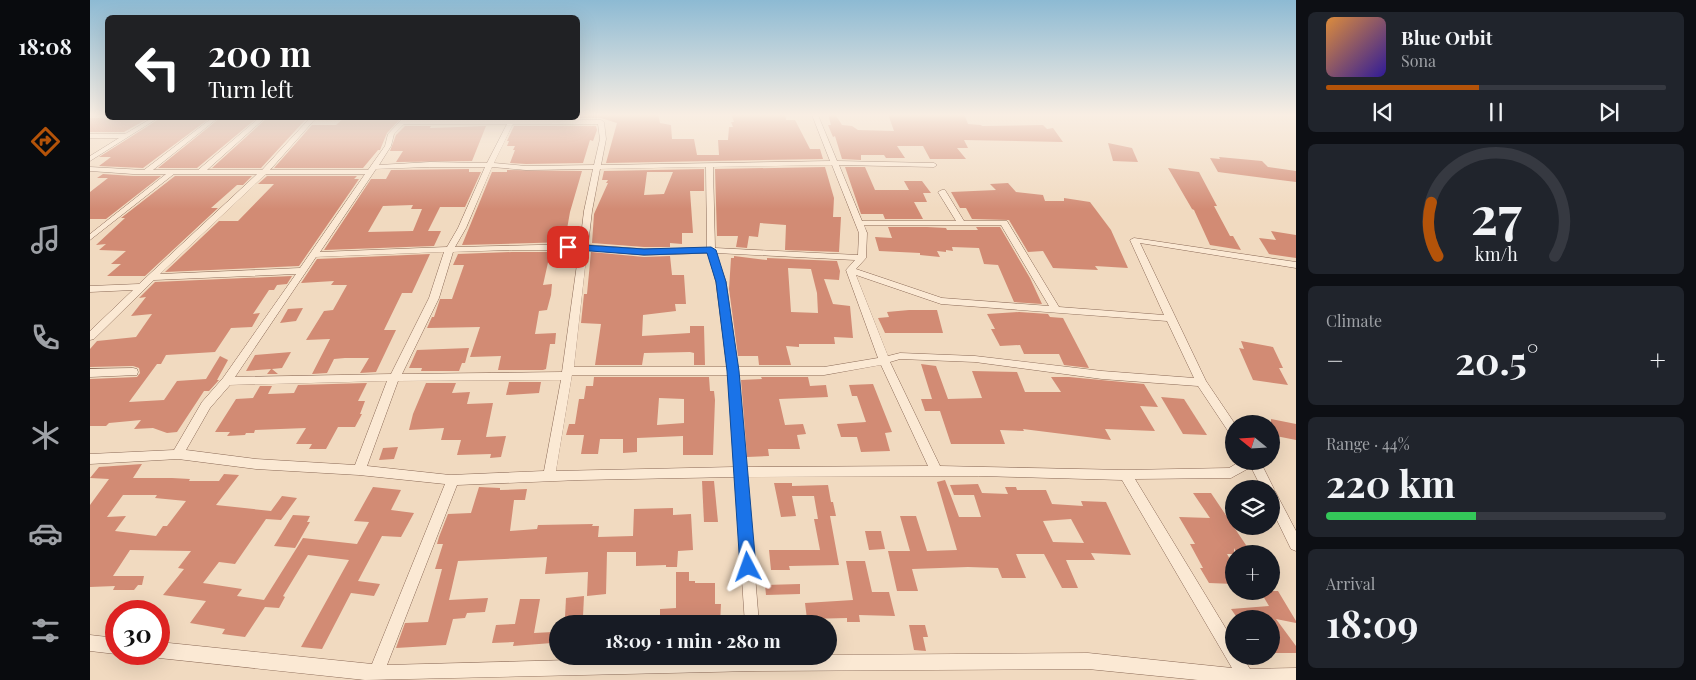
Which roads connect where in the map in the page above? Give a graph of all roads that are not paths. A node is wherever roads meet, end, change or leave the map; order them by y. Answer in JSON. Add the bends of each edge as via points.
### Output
{"nodes":[{"id":1,"x":110,"y":146,"type":"edge"},
{"id":2,"x":179,"y":146,"type":"edge"},
{"id":3,"x":230,"y":146,"type":"edge"},
{"id":4,"x":288,"y":146,"type":"edge"},
{"id":5,"x":388,"y":146,"type":"edge"},
{"id":6,"x":499,"y":146,"type":"edge"},
{"id":7,"x":601,"y":146,"type":"edge"},
{"id":8,"x":828,"y":146,"type":"edge"},
{"id":9,"x":90,"y":159,"type":"edge"},
{"id":10,"x":836,"y":163,"type":"junction"},
{"id":11,"x":490,"y":164,"type":"junction"},
{"id":12,"x":709,"y":165,"type":"junction"},
{"id":13,"x":934,"y":165,"type":"dead end"},
{"id":14,"x":596,"y":166,"type":"junction"},
{"id":15,"x":90,"y":169,"type":"edge"},
{"id":16,"x":372,"y":170,"type":"junction"},
{"id":17,"x":146,"y":171,"type":"junction"},
{"id":18,"x":174,"y":171,"type":"junction"},
{"id":19,"x":266,"y":171,"type":"junction"},
{"id":20,"x":200,"y":172,"type":"junction"},
{"id":21,"x":942,"y":192,"type":"dead end"},
{"id":22,"x":961,"y":222,"type":"junction"},
{"id":23,"x":859,"y":223,"type":"junction"},
{"id":24,"x":90,"y":238,"type":"edge"},
{"id":25,"x":583,"y":247,"type":"junction"},
{"id":26,"x":449,"y":250,"type":"junction"},
{"id":27,"x":711,"y":250,"type":"junction"},
{"id":28,"x":313,"y":255,"type":"junction"},
{"id":29,"x":862,"y":258,"type":"junction"},
{"id":30,"x":1296,"y":265,"type":"edge"},
{"id":31,"x":850,"y":270,"type":"junction"},
{"id":32,"x":302,"y":271,"type":"junction"},
{"id":33,"x":153,"y":277,"type":"junction"},
{"id":34,"x":141,"y":287,"type":"junction"},
{"id":35,"x":90,"y":289,"type":"edge"},
{"id":36,"x":1056,"y":310,"type":"junction"},
{"id":37,"x":1170,"y":318,"type":"junction"},
{"id":38,"x":90,"y":337,"type":"edge"},
{"id":39,"x":883,"y":361,"type":"junction"},
{"id":40,"x":733,"y":371,"type":"junction"},
{"id":41,"x":133,"y":372,"type":"dead end"},
{"id":42,"x":90,"y":373,"type":"edge"},
{"id":43,"x":568,"y":373,"type":"junction"},
{"id":44,"x":394,"y":378,"type":"junction"},
{"id":45,"x":227,"y":382,"type":"junction"},
{"id":46,"x":1201,"y":382,"type":"junction"},
{"id":47,"x":1225,"y":417,"type":"edge"},
{"id":48,"x":178,"y":454,"type":"junction"},
{"id":49,"x":90,"y":460,"type":"edge"},
{"id":50,"x":359,"y":470,"type":"junction"},
{"id":51,"x":1236,"y":470,"type":"edge"},
{"id":52,"x":936,"y":471,"type":"junction"},
{"id":53,"x":742,"y":472,"type":"junction"},
{"id":54,"x":1126,"y":475,"type":"junction"},
{"id":55,"x":549,"y":476,"type":"junction"},
{"id":56,"x":453,"y":480,"type":"junction"},
{"id":57,"x":1280,"y":513,"type":"edge"},
{"id":58,"x":1296,"y":545,"type":"edge"},
{"id":59,"x":751,"y":615,"type":"edge"},
{"id":60,"x":90,"y":643,"type":"edge"},
{"id":61,"x":105,"y":645,"type":"edge"},
{"id":62,"x":170,"y":651,"type":"edge"},
{"id":63,"x":837,"y":659,"type":"edge"},
{"id":64,"x":689,"y":665,"type":"edge"},
{"id":65,"x":374,"y":676,"type":"edge"},
{"id":66,"x":1296,"y":676,"type":"edge"},
{"id":67,"x":1246,"y":677,"type":"junction"}],
"edges":[{"from":1,"to":9,"type":"street"},
{"from":2,"to":17,"type":"street"},
{"from":3,"to":20,"type":"street"},
{"from":4,"to":19,"type":"street"},
{"from":5,"to":16,"type":"street"},
{"from":6,"to":11,"type":"street"},
{"from":7,"to":14,"type":"street"},
{"from":8,"to":10,"type":"street"},
{"from":10,"to":12,"type":"street"},
{"from":10,"to":13,"type":"street"},
{"from":10,"to":23,"type":"street"},
{"from":11,"to":14,"type":"street","via":[[526,168]]},
{"from":11,"to":16,"type":"street","via":[[424,164]]},
{"from":11,"to":26,"type":"street"},
{"from":12,"to":14,"type":"street"},
{"from":12,"to":27,"type":"street"},
{"from":14,"to":25,"type":"street"},
{"from":15,"to":17,"type":"street"},
{"from":16,"to":19,"type":"street"},
{"from":16,"to":28,"type":"street"},
{"from":17,"to":18,"type":"street"},
{"from":18,"to":20,"type":"street"},
{"from":18,"to":24,"type":"street"},
{"from":19,"to":20,"type":"street"},
{"from":19,"to":33,"type":"street"},
{"from":21,"to":22,"type":"street"},
{"from":22,"to":23,"type":"street"},
{"from":22,"to":36,"type":"street","via":[[1004,223]]},
{"from":23,"to":29,"type":"street"},
{"from":25,"to":26,"type":"street"},
{"from":25,"to":27,"type":"street","via":[[644,252]]},
{"from":25,"to":43,"type":"street"},
{"from":26,"to":28,"type":"street"},
{"from":26,"to":44,"type":"street","via":[[434,298]]},
{"from":27,"to":29,"type":"street"},
{"from":27,"to":40,"type":"street","via":[[721,282]]},
{"from":28,"to":32,"type":"street"},
{"from":29,"to":31,"type":"street"},
{"from":30,"to":37,"type":"street","via":[[1134,240]]},
{"from":31,"to":36,"type":"street","via":[[941,301]]},
{"from":31,"to":39,"type":"street"},
{"from":32,"to":33,"type":"street"},
{"from":32,"to":45,"type":"street"},
{"from":33,"to":34,"type":"street"},
{"from":34,"to":35,"type":"street"},
{"from":34,"to":38,"type":"street"},
{"from":36,"to":37,"type":"street"},
{"from":37,"to":46,"type":"street"},
{"from":39,"to":40,"type":"street","via":[[824,371]]},
{"from":39,"to":46,"type":"street","via":[[900,356],[975,359],[1102,375]]},
{"from":39,"to":52,"type":"street"},
{"from":40,"to":43,"type":"street"},
{"from":40,"to":53,"type":"street"},
{"from":41,"to":42,"type":"street"},
{"from":43,"to":44,"type":"street"},
{"from":43,"to":55,"type":"street"},
{"from":44,"to":45,"type":"street"},
{"from":44,"to":50,"type":"street"},
{"from":45,"to":48,"type":"street","via":[[206,405]]},
{"from":46,"to":47,"type":"street"},
{"from":48,"to":49,"type":"street"},
{"from":48,"to":50,"type":"street","via":[[256,464]]},
{"from":50,"to":56,"type":"street"},
{"from":51,"to":54,"type":"street","via":[[1231,473]]},
{"from":52,"to":53,"type":"street"},
{"from":52,"to":54,"type":"street"},
{"from":53,"to":55,"type":"street"},
{"from":53,"to":59,"type":"street"},
{"from":54,"to":67,"type":"street"},
{"from":55,"to":56,"type":"street"},
{"from":56,"to":65,"type":"street"},
{"from":57,"to":58,"type":"street"},
{"from":60,"to":61,"type":"street"},
{"from":62,"to":65,"type":"street"},
{"from":63,"to":67,"type":"street","via":[[1088,661]]},
{"from":64,"to":65,"type":"street"},
{"from":66,"to":67,"type":"street"}]}
